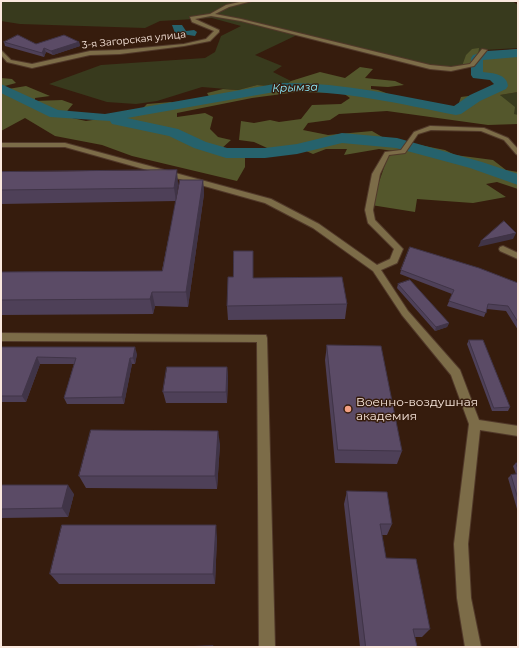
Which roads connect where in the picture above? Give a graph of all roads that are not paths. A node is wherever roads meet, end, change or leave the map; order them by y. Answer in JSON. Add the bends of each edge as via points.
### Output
{"nodes":[{"id":1,"x":250,"y":1,"type":"edge"},
{"id":2,"x":211,"y":15,"type":"junction"},
{"id":3,"x":484,"y":50,"type":"dead end"},
{"id":4,"x":1,"y":52,"type":"edge"},
{"id":5,"x":1,"y":145,"type":"edge"},
{"id":6,"x":518,"y":153,"type":"edge"},
{"id":7,"x":503,"y":249,"type":"dead end"},
{"id":8,"x":518,"y":256,"type":"edge"},
{"id":9,"x":376,"y":269,"type":"junction"},
{"id":10,"x":1,"y":337,"type":"edge"},
{"id":11,"x":475,"y":424,"type":"junction"},
{"id":12,"x":518,"y":430,"type":"edge"},
{"id":13,"x":267,"y":647,"type":"edge"},
{"id":14,"x":473,"y":647,"type":"edge"}],
"edges":[{"from":1,"to":2,"type":"street","name":"3-я Загорская улица","via":[[228,6]]},
{"from":2,"to":3,"type":"street","via":[[451,70],[472,65]]},
{"from":2,"to":4,"type":"street","name":"3-я Загорская улица","via":[[192,18],[217,31],[208,40],[184,45],[127,52],[90,53],[32,66],[9,61]]},
{"from":5,"to":9,"type":"street","via":[[65,145],[268,201],[316,226]]},
{"from":6,"to":9,"type":"street","via":[[506,139],[482,129],[430,128],[416,133],[404,152],[387,153],[376,174],[369,210],[371,221],[400,249],[394,261]]},
{"from":7,"to":8,"type":"street"},
{"from":9,"to":11,"type":"street","via":[[405,313],[456,373]]},
{"from":10,"to":13,"type":"street","via":[[262,338]]},
{"from":11,"to":12,"type":"street"},
{"from":11,"to":14,"type":"street","via":[[461,544],[464,598]]}]}
